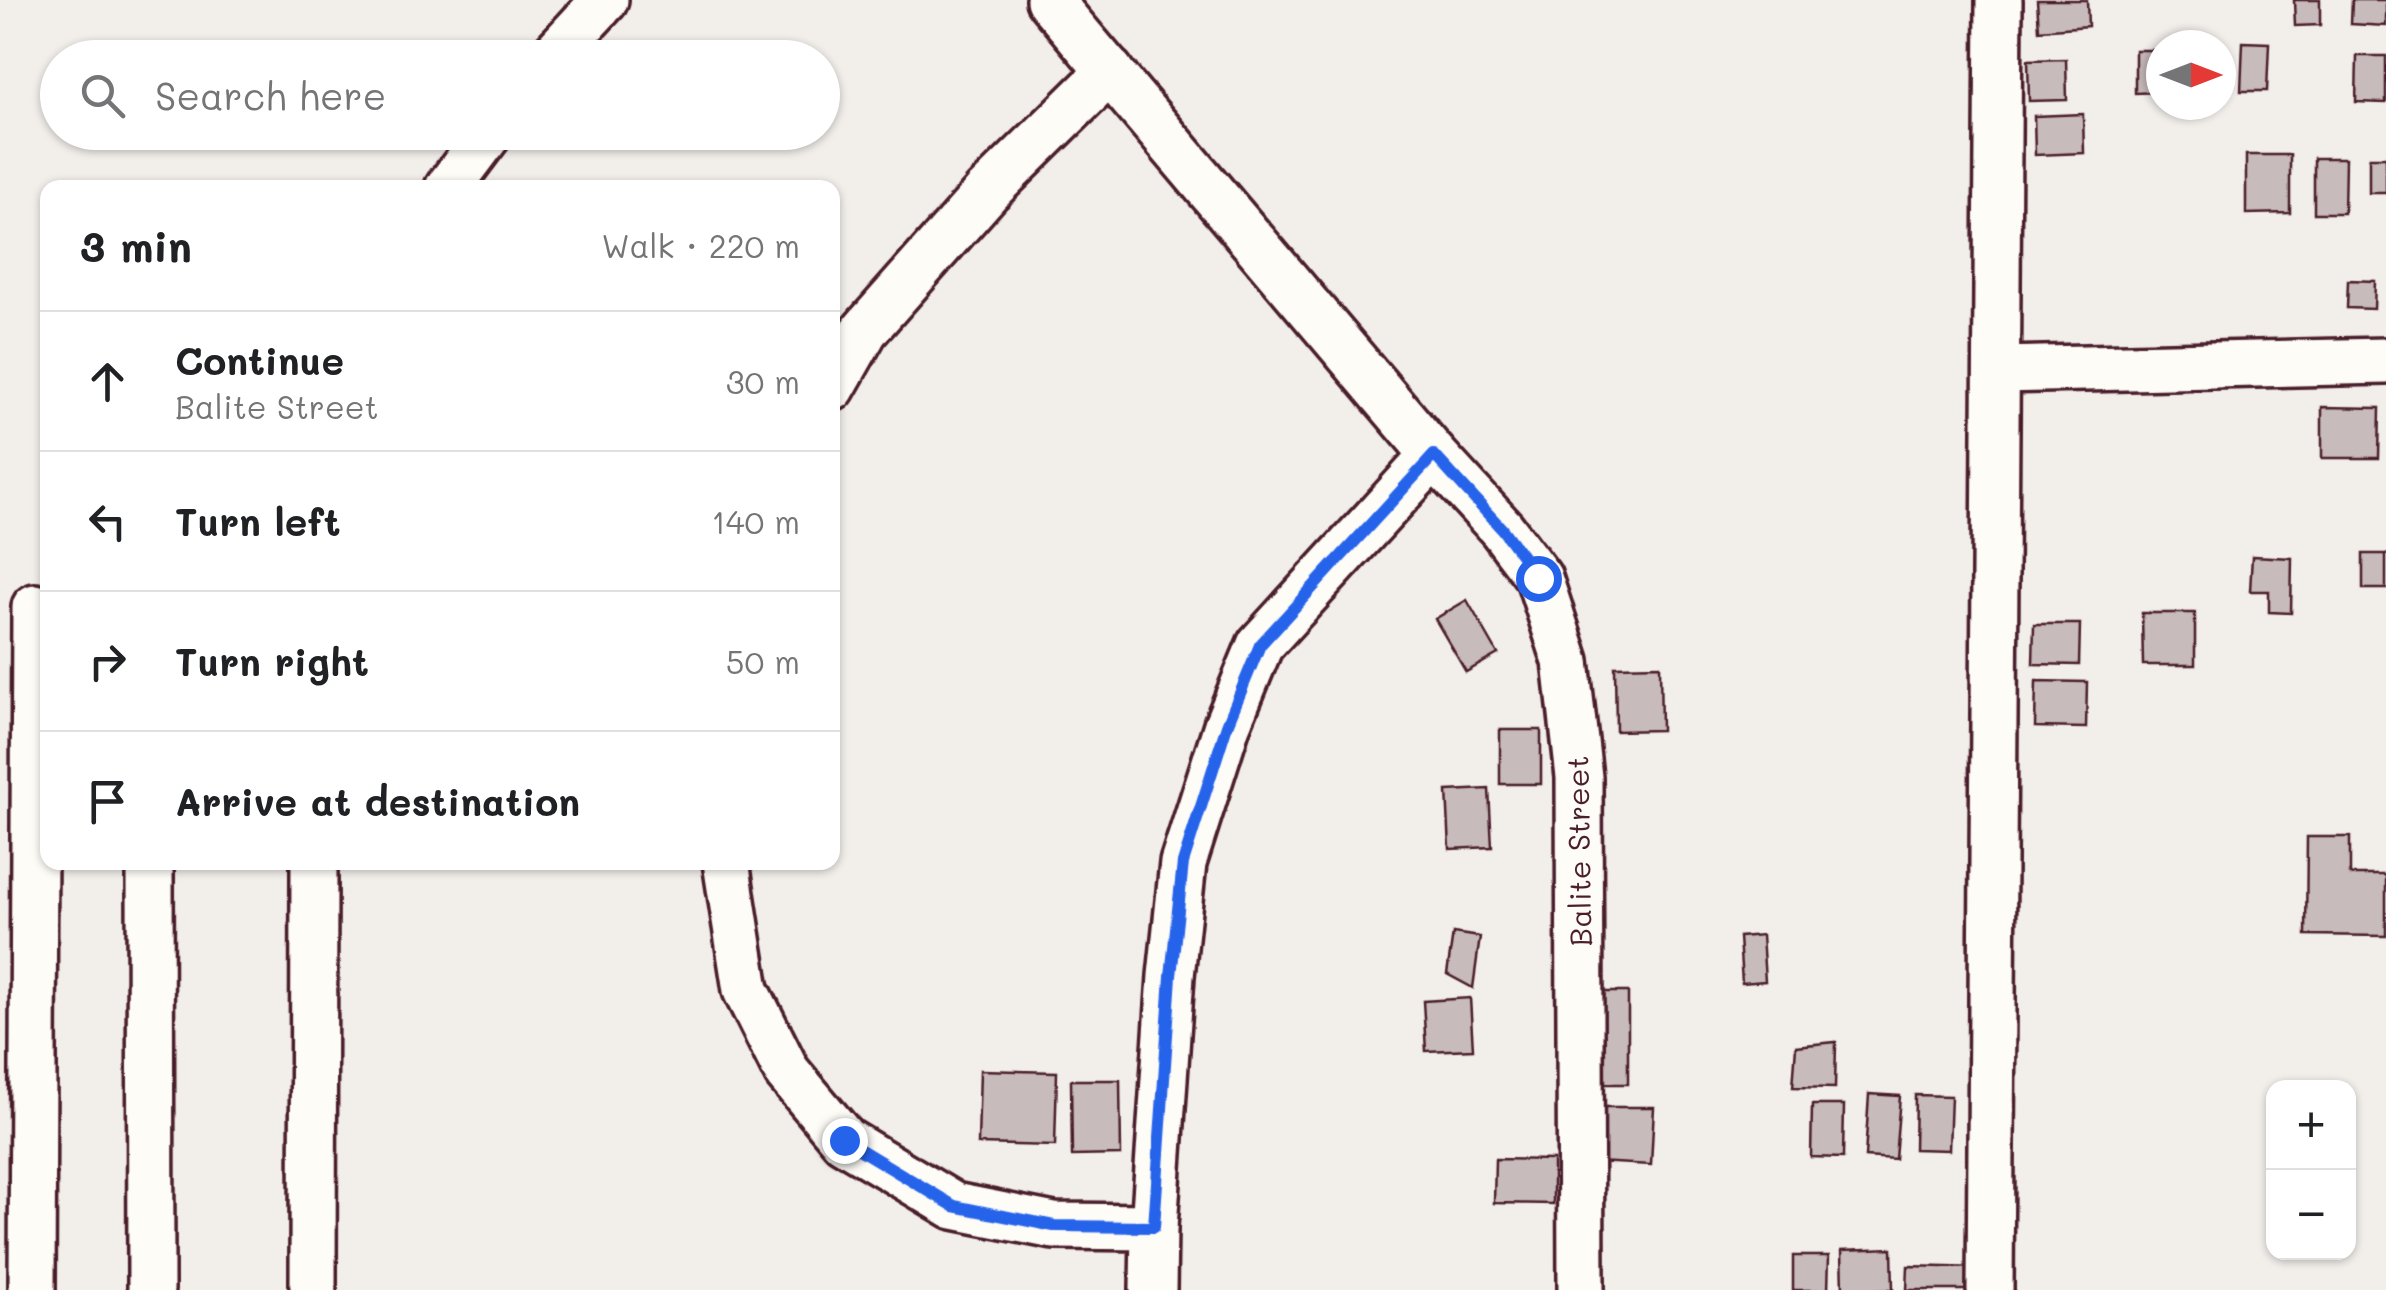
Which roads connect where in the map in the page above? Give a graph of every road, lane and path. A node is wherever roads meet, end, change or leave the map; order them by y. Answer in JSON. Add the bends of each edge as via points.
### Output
{"nodes":[{"id":1,"x":605,"y":0,"type":"edge"},
{"id":2,"x":1049,"y":0,"type":"edge"},
{"id":3,"x":1999,"y":0,"type":"edge"},
{"id":4,"x":568,"y":40,"type":"edge"},
{"id":5,"x":1110,"y":72,"type":"junction"},
{"id":6,"x":476,"y":150,"type":"edge"},
{"id":7,"x":454,"y":180,"type":"edge"},
{"id":8,"x":2386,"y":361,"type":"edge"},
{"id":9,"x":1997,"y":370,"type":"junction"},
{"id":10,"x":840,"y":374,"type":"edge"},
{"id":11,"x":1434,"y":455,"type":"junction"},
{"id":12,"x":28,"y":609,"type":"edge"},
{"id":13,"x":150,"y":870,"type":"edge"},
{"id":14,"x":314,"y":870,"type":"edge"},
{"id":15,"x":727,"y":870,"type":"edge"},
{"id":16,"x":1154,"y":1227,"type":"junction"},
{"id":17,"x":32,"y":1290,"type":"edge"},
{"id":18,"x":151,"y":1290,"type":"edge"},
{"id":19,"x":313,"y":1290,"type":"edge"},
{"id":20,"x":1153,"y":1290,"type":"edge"},
{"id":21,"x":1581,"y":1290,"type":"edge"},
{"id":22,"x":1990,"y":1290,"type":"edge"}],
"edges":[{"from":1,"to":4,"type":"street"},
{"from":2,"to":5,"type":"street"},
{"from":3,"to":9,"type":"street"},
{"from":5,"to":10,"type":"street","via":[[987,192],[866,330]]},
{"from":5,"to":11,"type":"street","name":"Balite Street"},
{"from":6,"to":7,"type":"street"},
{"from":8,"to":9,"type":"street"},
{"from":9,"to":22,"type":"street"},
{"from":11,"to":16,"type":"street","via":[[1260,645],[1227,725],[1183,863]]},
{"from":11,"to":21,"type":"street","name":"Balite Street","via":[[1538,578],[1566,661],[1579,777]]},
{"from":12,"to":17,"type":"street"},
{"from":13,"to":18,"type":"street"},
{"from":14,"to":19,"type":"street"},
{"from":15,"to":16,"type":"street","via":[[746,990],[787,1072],[844,1140],[954,1206],[1054,1226]]},
{"from":16,"to":20,"type":"street"}]}
